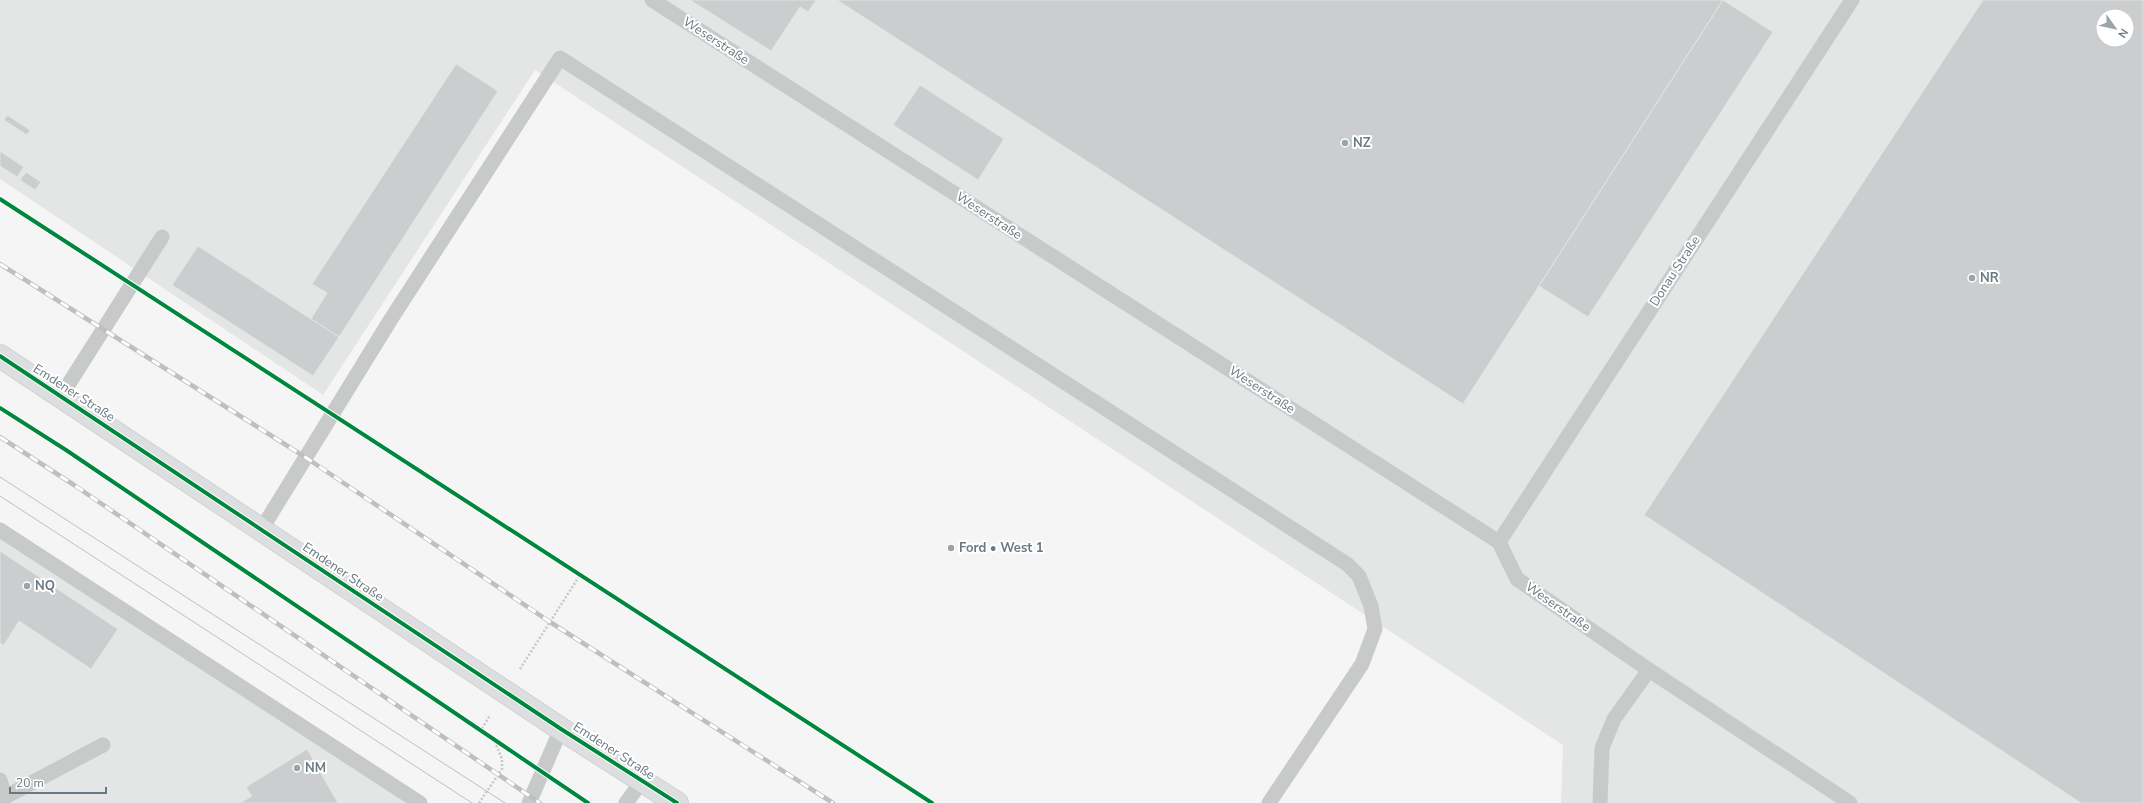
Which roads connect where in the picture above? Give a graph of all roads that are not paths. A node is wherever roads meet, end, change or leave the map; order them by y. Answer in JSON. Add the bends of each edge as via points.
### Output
{"nodes":[{"id":1,"x":652,"y":0,"type":"edge"},
{"id":2,"x":1852,"y":0,"type":"edge"},
{"id":3,"x":162,"y":237,"type":"dead end"},
{"id":4,"x":0,"y":356,"type":"edge"},
{"id":5,"x":62,"y":396,"type":"junction"},
{"id":6,"x":0,"y":530,"type":"edge"},
{"id":7,"x":261,"y":530,"type":"junction"},
{"id":8,"x":1499,"y":542,"type":"junction"},
{"id":9,"x":1649,"y":670,"type":"junction"},
{"id":10,"x":561,"y":729,"type":"junction"},
{"id":11,"x":103,"y":745,"type":"dead end"},
{"id":12,"x":0,"y":780,"type":"edge"},
{"id":13,"x":642,"y":781,"type":"junction"},
{"id":14,"x":2,"y":798,"type":"edge"},
{"id":15,"x":420,"y":803,"type":"edge"},
{"id":16,"x":529,"y":803,"type":"edge"},
{"id":17,"x":626,"y":803,"type":"edge"},
{"id":18,"x":677,"y":803,"type":"edge"},
{"id":19,"x":1269,"y":803,"type":"edge"},
{"id":20,"x":1600,"y":803,"type":"edge"},
{"id":21,"x":1850,"y":803,"type":"edge"}],
"edges":[{"from":1,"to":8,"type":"lane","name":"Weserstraße"},
{"from":2,"to":8,"type":"lane","name":"Donau Straße"},
{"from":3,"to":5,"type":"lane"},
{"from":4,"to":5,"type":"street","name":"Emdener Straße"},
{"from":5,"to":7,"type":"street","name":"Emdener Straße"},
{"from":6,"to":15,"type":"lane"},
{"from":7,"to":10,"type":"street","name":"Emdener Straße"},
{"from":7,"to":19,"type":"lane","via":[[391,319],[560,58],[1347,564],[1359,576],[1371,606],[1375,629],[1362,664]]},
{"from":8,"to":9,"type":"lane","name":"Weserstraße","via":[[1517,579]]},
{"from":9,"to":20,"type":"lane","via":[[1614,719],[1602,748]]},
{"from":9,"to":21,"type":"lane","name":"Weserstraße"},
{"from":10,"to":13,"type":"street","name":"Emdener Straße"},
{"from":10,"to":16,"type":"lane"},
{"from":11,"to":14,"type":"lane"},
{"from":12,"to":14,"type":"lane"},
{"from":13,"to":17,"type":"lane"},
{"from":13,"to":18,"type":"street","name":"Emdener Straße"}]}
